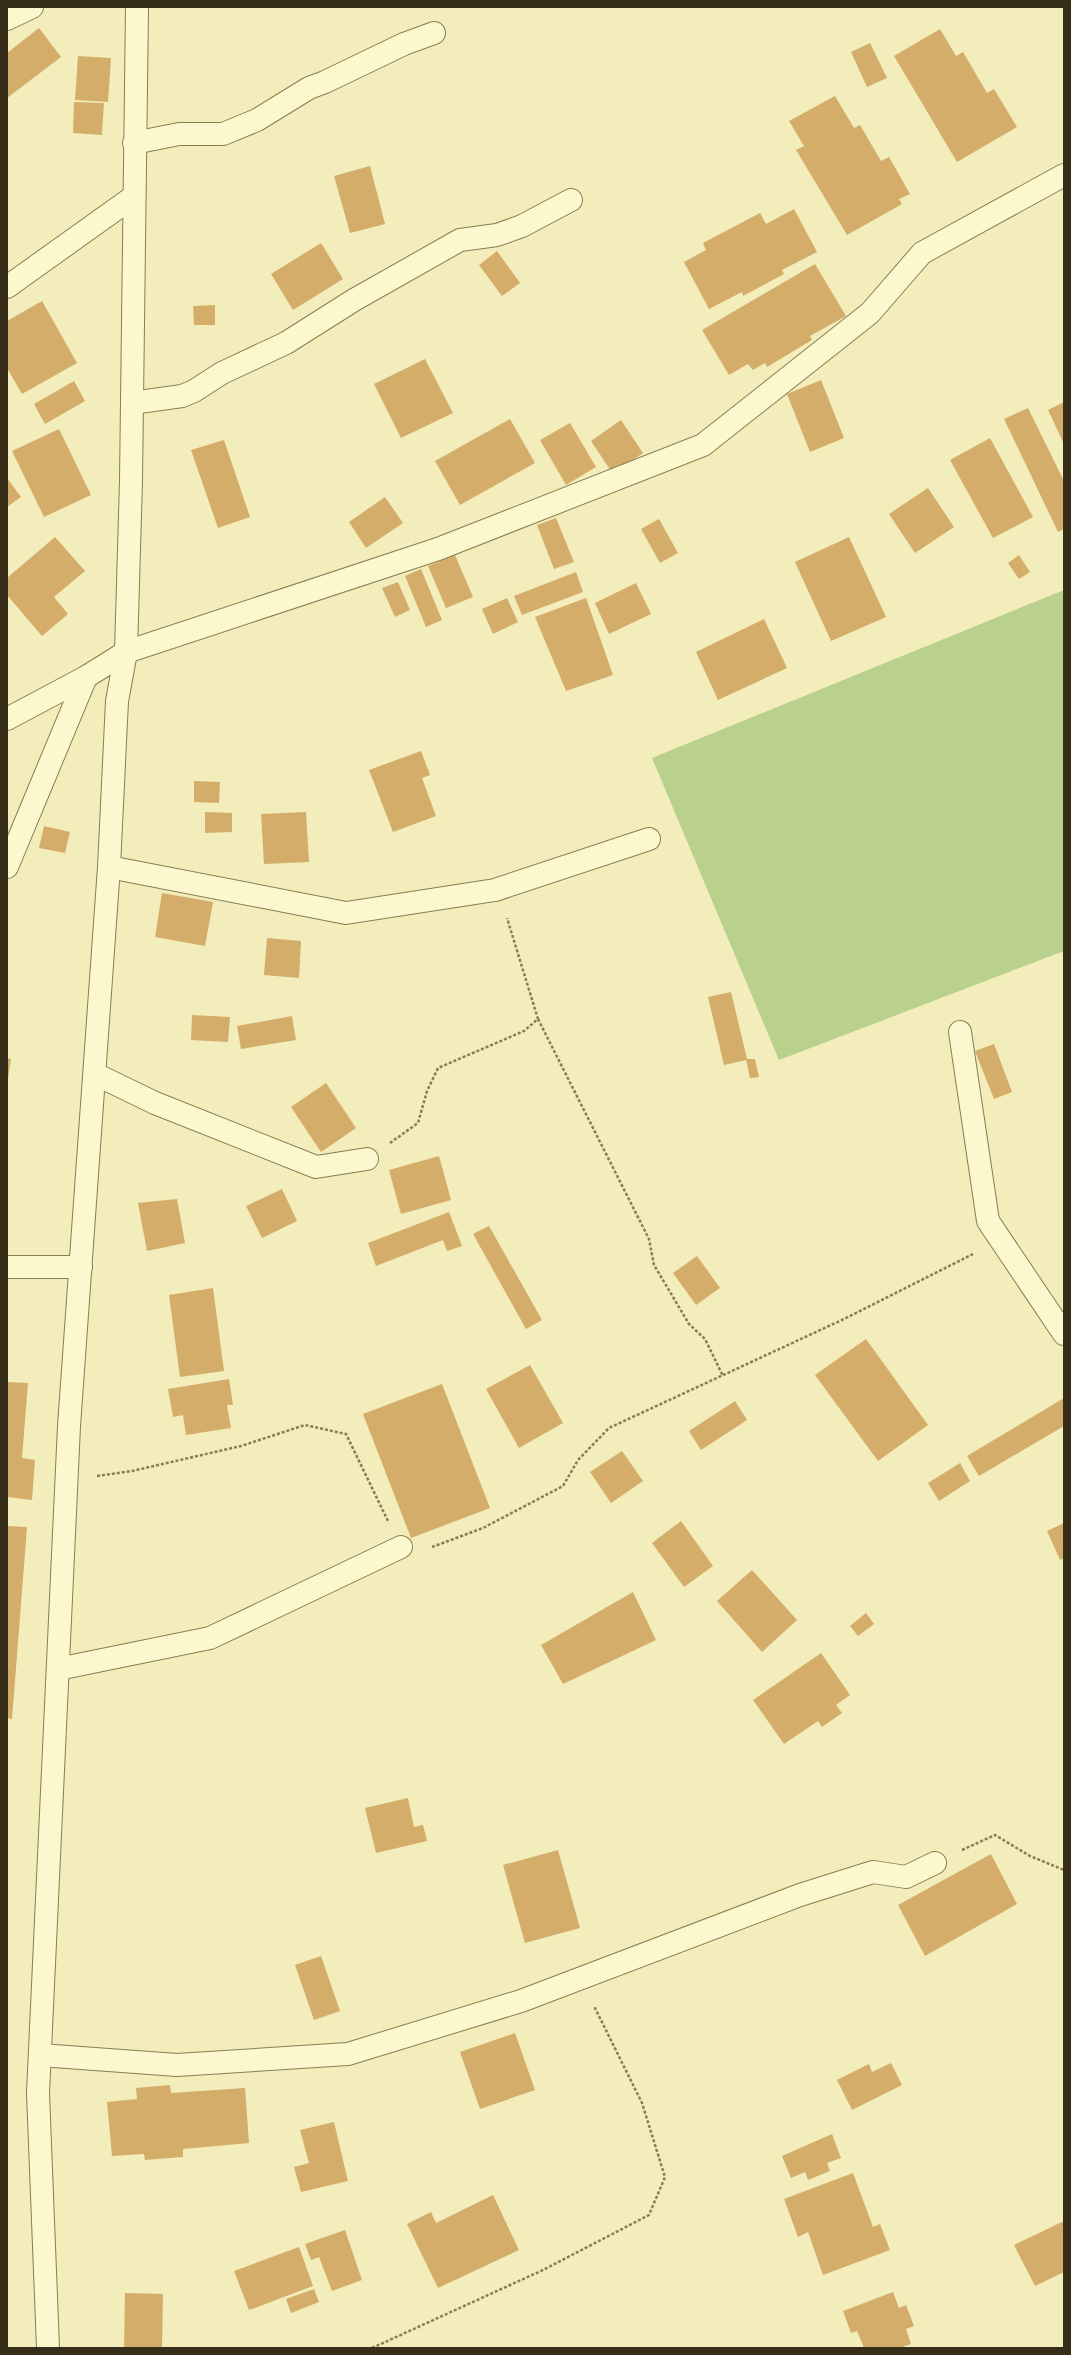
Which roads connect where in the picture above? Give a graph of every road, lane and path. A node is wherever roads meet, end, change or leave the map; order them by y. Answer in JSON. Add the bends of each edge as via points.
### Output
{"nodes":[{"id":1,"x":32,"y":7,"type":"edge"},
{"id":2,"x":137,"y":7,"type":"edge"},
{"id":3,"x":7,"y":19,"type":"edge"},
{"id":4,"x":434,"y":32,"type":"dead end"},
{"id":5,"x":134,"y":144,"type":"junction"},
{"id":6,"x":1064,"y":175,"type":"edge"},
{"id":7,"x":133,"y":197,"type":"junction"},
{"id":8,"x":571,"y":200,"type":"dead end"},
{"id":9,"x":7,"y":287,"type":"edge"},
{"id":10,"x":132,"y":403,"type":"junction"},
{"id":11,"x":126,"y":652,"type":"junction"},
{"id":12,"x":86,"y":677,"type":"junction"},
{"id":13,"x":7,"y":719,"type":"edge"},
{"id":14,"x":648,"y":839,"type":"dead end"},
{"id":15,"x":7,"y":866,"type":"edge"},
{"id":16,"x":109,"y":867,"type":"junction"},
{"id":17,"x":495,"y":890,"type":"junction"},
{"id":18,"x":538,"y":1020,"type":"junction"},
{"id":19,"x":960,"y":1032,"type":"dead end"},
{"id":20,"x":95,"y":1074,"type":"junction"},
{"id":21,"x":367,"y":1159,"type":"joint"},
{"id":22,"x":1001,"y":1240,"type":"junction"},
{"id":23,"x":7,"y":1267,"type":"edge"},
{"id":24,"x":81,"y":1267,"type":"junction"},
{"id":25,"x":1064,"y":1334,"type":"edge"},
{"id":26,"x":723,"y":1376,"type":"junction"},
{"id":27,"x":66,"y":1480,"type":"junction"},
{"id":28,"x":400,"y":1547,"type":"junction"},
{"id":29,"x":58,"y":1669,"type":"junction"},
{"id":30,"x":935,"y":1863,"type":"joint"},
{"id":31,"x":1064,"y":1870,"type":"edge"},
{"id":32,"x":581,"y":1979,"type":"junction"},
{"id":33,"x":40,"y":2055,"type":"junction"},
{"id":34,"x":48,"y":2348,"type":"edge"},
{"id":35,"x":372,"y":2348,"type":"edge"}],
"edges":[{"from":1,"to":3,"type":"street"},
{"from":2,"to":5,"type":"street"},
{"from":4,"to":5,"type":"street","via":[[309,88],[257,120],[223,134],[179,134]]},
{"from":5,"to":7,"type":"street"},
{"from":6,"to":11,"type":"street","via":[[922,253],[870,313],[703,444],[438,549]]},
{"from":7,"to":9,"type":"street"},
{"from":7,"to":10,"type":"street"},
{"from":8,"to":10,"type":"street","via":[[497,236],[460,240],[354,300],[286,343],[222,373],[194,391],[182,396]]},
{"from":10,"to":11,"type":"street"},
{"from":11,"to":12,"type":"street"},
{"from":11,"to":16,"type":"street","via":[[117,700]]},
{"from":12,"to":13,"type":"street"},
{"from":12,"to":15,"type":"street"},
{"from":14,"to":17,"type":"street"},
{"from":16,"to":17,"type":"street","via":[[346,913]]},
{"from":16,"to":20,"type":"street"},
{"from":17,"to":18,"type":"path","via":[[507,919]]},
{"from":18,"to":21,"type":"path","via":[[524,1031],[438,1068],[427,1091],[418,1124]]},
{"from":18,"to":26,"type":"path","via":[[649,1239],[654,1265],[689,1324],[704,1338]]},
{"from":19,"to":22,"type":"street","via":[[988,1221]]},
{"from":20,"to":21,"type":"street","via":[[155,1103],[316,1167]]},
{"from":20,"to":24,"type":"street"},
{"from":22,"to":25,"type":"street"},
{"from":22,"to":26,"type":"path"},
{"from":23,"to":24,"type":"street"},
{"from":24,"to":27,"type":"street"},
{"from":26,"to":28,"type":"path","via":[[609,1428],[578,1460],[563,1486],[556,1490],[483,1528],[415,1554]]},
{"from":27,"to":28,"type":"path","via":[[132,1471],[241,1446],[306,1425],[346,1434]]},
{"from":27,"to":29,"type":"street"},
{"from":28,"to":29,"type":"street","via":[[210,1638]]},
{"from":29,"to":33,"type":"street"},
{"from":30,"to":31,"type":"path","via":[[995,1835],[1030,1856]]},
{"from":30,"to":32,"type":"street","via":[[906,1877],[873,1872],[800,1895]]},
{"from":32,"to":33,"type":"street","via":[[521,2001],[348,2054],[177,2065]]},
{"from":32,"to":35,"type":"path","via":[[642,2103],[665,2178],[649,2215],[543,2270]]},
{"from":33,"to":34,"type":"street","via":[[38,2093]]}]}
